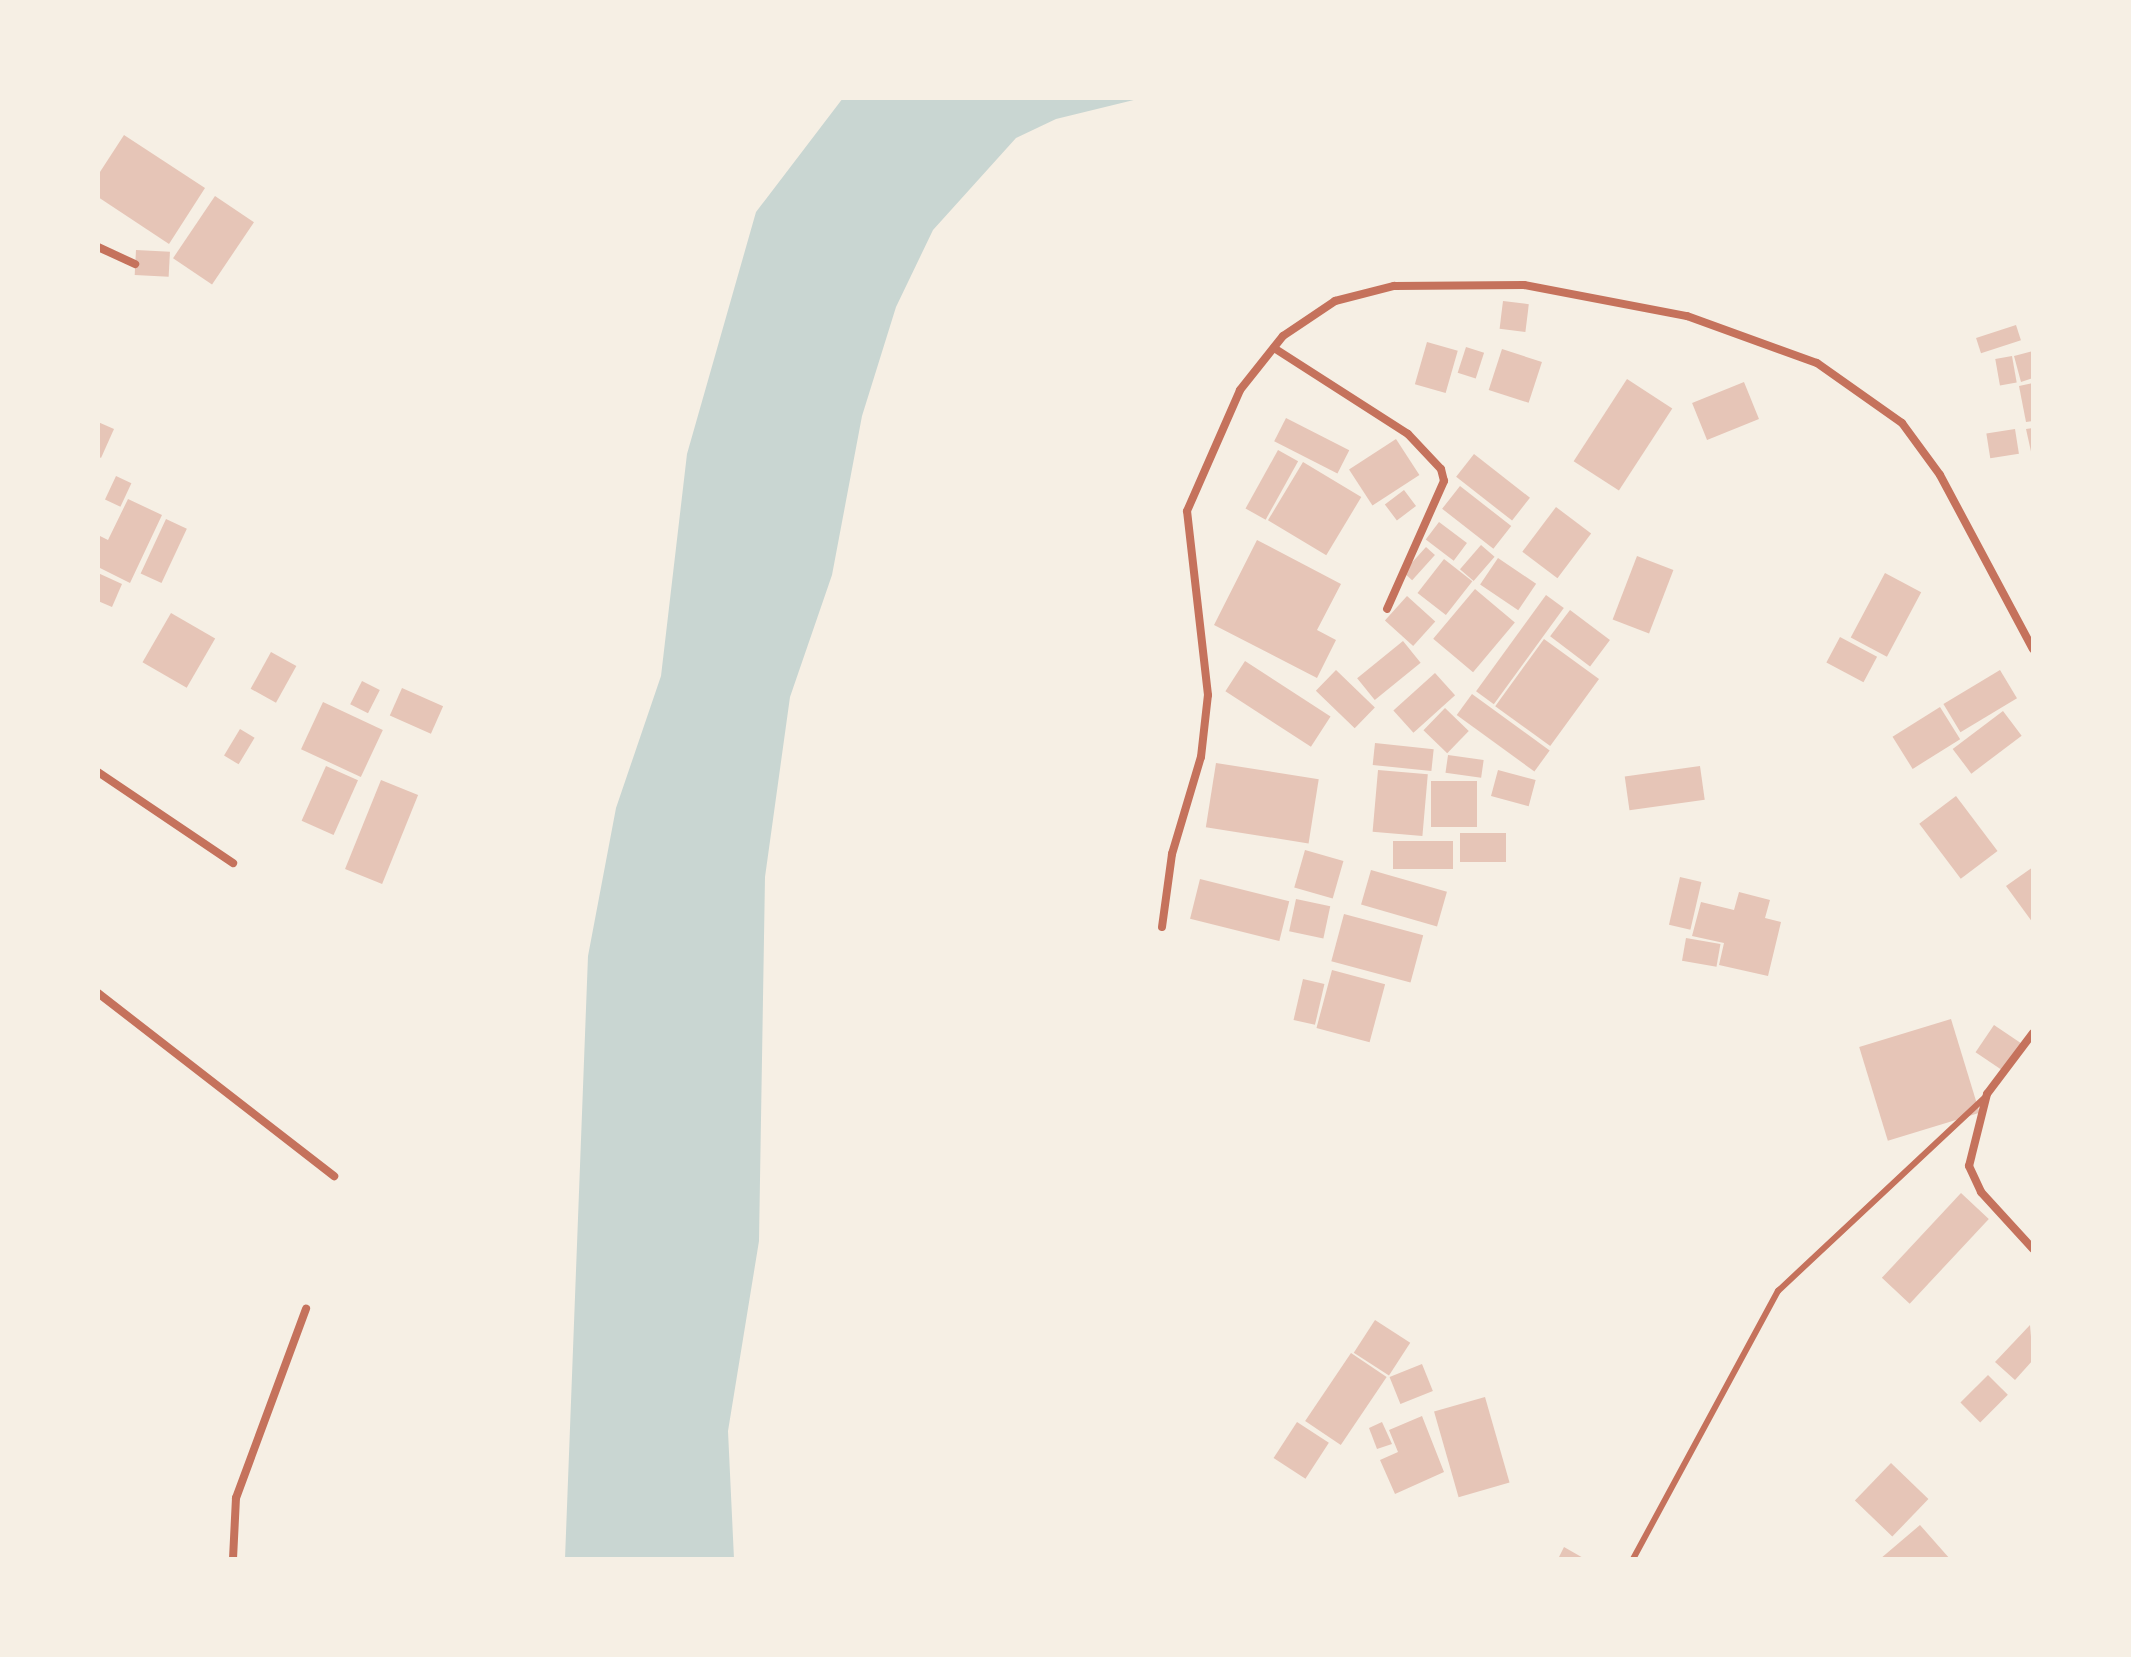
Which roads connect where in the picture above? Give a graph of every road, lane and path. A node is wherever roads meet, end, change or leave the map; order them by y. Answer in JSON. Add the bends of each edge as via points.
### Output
{"nodes":[{"id":1,"x":98,"y":247,"type":"edge"},
{"id":2,"x":135,"y":264,"type":"dead end"},
{"id":3,"x":1274,"y":348,"type":"junction"},
{"id":4,"x":1387,"y":609,"type":"dead end"},
{"id":5,"x":2033,"y":649,"type":"edge"},
{"id":6,"x":98,"y":772,"type":"edge"},
{"id":7,"x":233,"y":863,"type":"dead end"},
{"id":8,"x":1162,"y":927,"type":"dead end"},
{"id":9,"x":98,"y":993,"type":"edge"},
{"id":10,"x":2033,"y":1033,"type":"edge"},
{"id":11,"x":1987,"y":1094,"type":"junction"},
{"id":12,"x":334,"y":1176,"type":"dead end"},
{"id":13,"x":2033,"y":1249,"type":"edge"},
{"id":14,"x":306,"y":1309,"type":"dead end"},
{"id":15,"x":233,"y":1559,"type":"edge"},
{"id":16,"x":1633,"y":1559,"type":"edge"}],
"edges":[{"from":1,"to":2,"type":"street"},
{"from":3,"to":4,"type":"street","via":[[1408,434],[1441,469],[1444,481]]},
{"from":3,"to":5,"type":"street","via":[[1335,301],[1394,286],[1478,281],[1637,305],[1759,339],[1817,363],[1902,423],[1940,475]]},
{"from":3,"to":8,"type":"street","via":[[1225,417],[1187,511],[1208,695],[1201,757],[1172,854]]},
{"from":6,"to":7,"type":"street"},
{"from":9,"to":12,"type":"street"},
{"from":10,"to":11,"type":"street"},
{"from":11,"to":13,"type":"street","via":[[1969,1166],[1981,1192]]},
{"from":11,"to":16,"type":"lane","via":[[1778,1291]]},
{"from":14,"to":15,"type":"street","via":[[236,1498]]}]}
